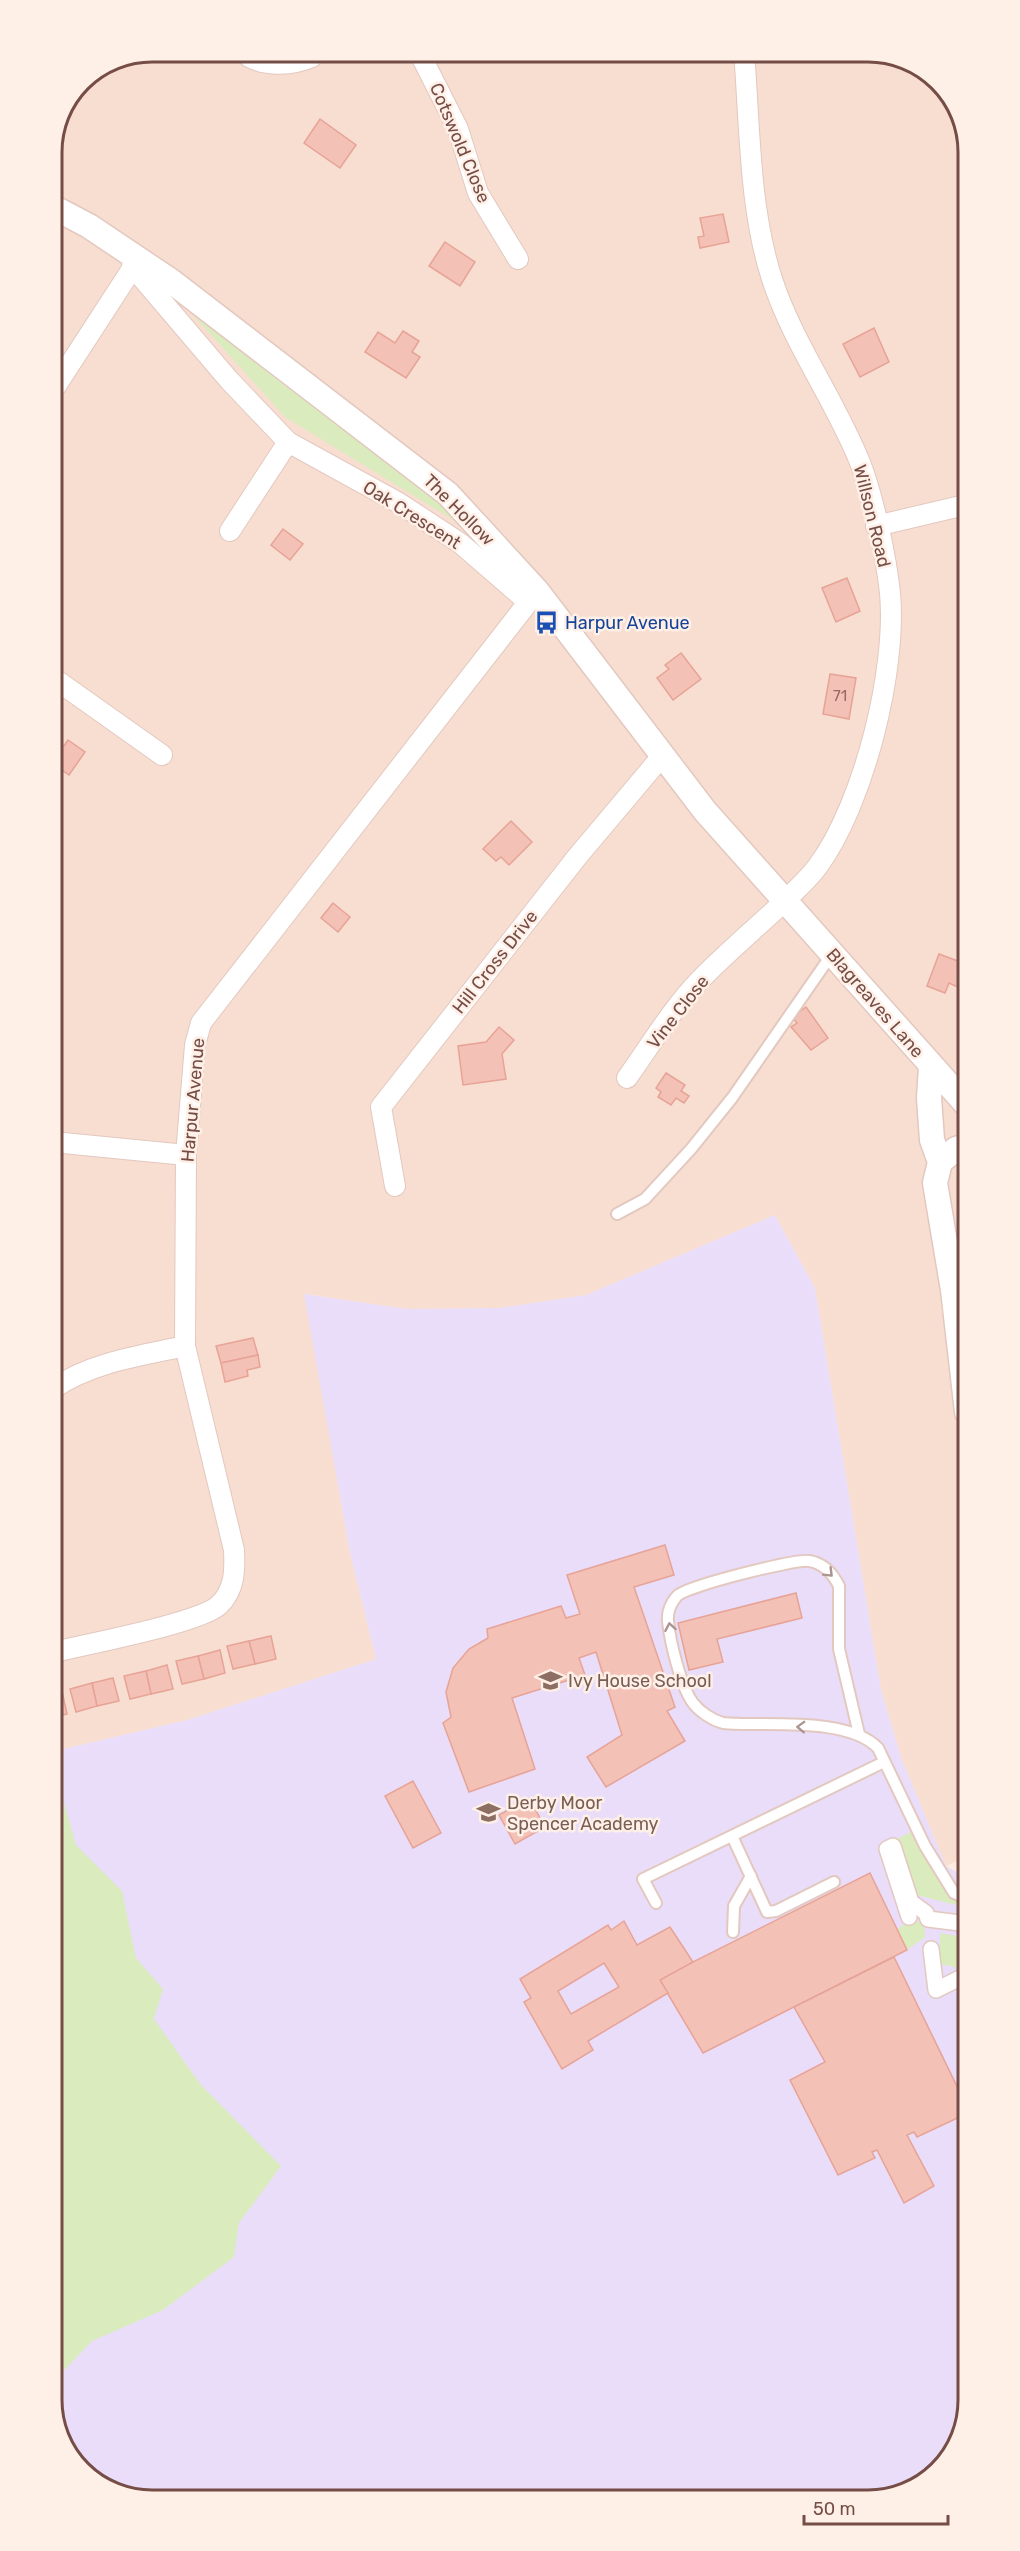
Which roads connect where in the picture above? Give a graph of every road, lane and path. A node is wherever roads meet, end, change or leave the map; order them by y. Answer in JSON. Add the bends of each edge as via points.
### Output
{"nodes":[{"id":1,"x":267,"y":62,"type":"edge"},
{"id":2,"x":297,"y":62,"type":"edge"},
{"id":3,"x":424,"y":62,"type":"edge"},
{"id":4,"x":745,"y":62,"type":"edge"},
{"id":5,"x":62,"y":212,"type":"edge"},
{"id":6,"x":518,"y":259,"type":"dead end"},
{"id":7,"x":136,"y":262,"type":"junction"},
{"id":8,"x":62,"y":377,"type":"edge"},
{"id":9,"x":288,"y":442,"type":"junction"},
{"id":10,"x":958,"y":507,"type":"edge"},
{"id":11,"x":876,"y":526,"type":"junction"},
{"id":12,"x":230,"y":531,"type":"dead end"},
{"id":13,"x":532,"y":596,"type":"junction"},
{"id":14,"x":62,"y":684,"type":"edge"},
{"id":15,"x":162,"y":755,"type":"dead end"},
{"id":16,"x":662,"y":756,"type":"junction"},
{"id":17,"x":785,"y":901,"type":"junction"},
{"id":18,"x":832,"y":954,"type":"junction"},
{"id":19,"x":931,"y":1067,"type":"junction"},
{"id":20,"x":627,"y":1077,"type":"dead end"},
{"id":21,"x":958,"y":1096,"type":"edge"},
{"id":22,"x":62,"y":1143,"type":"edge"},
{"id":23,"x":958,"y":1148,"type":"edge"},
{"id":24,"x":186,"y":1155,"type":"junction"},
{"id":25,"x":940,"y":1162,"type":"junction"},
{"id":26,"x":395,"y":1186,"type":"dead end"},
{"id":27,"x":617,"y":1215,"type":"dead end"},
{"id":28,"x":958,"y":1334,"type":"edge"},
{"id":29,"x":185,"y":1346,"type":"junction"},
{"id":30,"x":62,"y":1382,"type":"edge"},
{"id":31,"x":62,"y":1650,"type":"edge"},
{"id":32,"x":859,"y":1734,"type":"junction"},
{"id":33,"x":884,"y":1762,"type":"junction"},
{"id":34,"x":732,"y":1836,"type":"junction"},
{"id":35,"x":751,"y":1876,"type":"junction"},
{"id":36,"x":834,"y":1882,"type":"dead end"},
{"id":37,"x":958,"y":1895,"type":"edge"},
{"id":38,"x":656,"y":1903,"type":"dead end"},
{"id":39,"x":909,"y":1917,"type":"dead end"},
{"id":40,"x":958,"y":1923,"type":"edge"},
{"id":41,"x":733,"y":1932,"type":"dead end"},
{"id":42,"x":932,"y":1949,"type":"dead end"},
{"id":43,"x":958,"y":1979,"type":"edge"}],
"edges":[{"from":1,"to":2,"type":"street"},
{"from":3,"to":6,"type":"street","name":"Cotswold Close","via":[[458,129],[478,194]]},
{"from":4,"to":11,"type":"street","name":"Willson Road","via":[[758,211],[771,275],[784,310],[861,466]]},
{"from":5,"to":7,"type":"street","name":"The Hollow","via":[[89,226]]},
{"from":7,"to":8,"type":"street"},
{"from":7,"to":9,"type":"street","name":"Oak Crescent","via":[[229,380]]},
{"from":7,"to":13,"type":"street","name":"The Hollow","via":[[448,494]]},
{"from":9,"to":12,"type":"street"},
{"from":9,"to":13,"type":"street","name":"Oak Crescent","via":[[399,503]]},
{"from":10,"to":11,"type":"street"},
{"from":11,"to":17,"type":"street","name":"Willson Road","via":[[890,595],[890,630],[866,766],[848,812],[819,866]]},
{"from":13,"to":16,"type":"street","name":"The Hollow"},
{"from":13,"to":24,"type":"street","name":"Harpur Avenue","via":[[201,1023],[195,1045]]},
{"from":14,"to":15,"type":"street"},
{"from":16,"to":17,"type":"street","name":"The Hollow"},
{"from":16,"to":26,"type":"street","name":"Hill Cross Drive","via":[[577,857],[381,1107]]},
{"from":17,"to":18,"type":"street","name":"Blagreaves Lane"},
{"from":17,"to":20,"type":"street","name":"Vine Close","via":[[697,983]]},
{"from":18,"to":19,"type":"street","name":"Blagreaves Lane"},
{"from":18,"to":27,"type":"lane","via":[[732,1098],[691,1149],[645,1199]]},
{"from":19,"to":21,"type":"street","name":"Blagreaves Lane"},
{"from":19,"to":25,"type":"street","via":[[928,1098],[932,1140]]},
{"from":22,"to":24,"type":"street"},
{"from":23,"to":25,"type":"street"},
{"from":24,"to":29,"type":"street","name":"Harpur Avenue"},
{"from":25,"to":28,"type":"street","via":[[935,1183]]},
{"from":29,"to":30,"type":"street","via":[[100,1364]]},
{"from":29,"to":31,"type":"street","name":"Harpur Avenue","via":[[234,1550],[231,1589],[218,1606],[192,1618]]},
{"from":32,"to":32,"type":"lane","one_way":true,"via":[[827,1728],[723,1723],[709,1717],[694,1705],[684,1689],[668,1620],[679,1593],[802,1560],[822,1566],[839,1586],[839,1649]]},
{"from":32,"to":33,"type":"lane","via":[[878,1748]]},
{"from":33,"to":34,"type":"lane"},
{"from":33,"to":37,"type":"lane","via":[[926,1846]]},
{"from":34,"to":35,"type":"lane"},
{"from":34,"to":38,"type":"lane","via":[[643,1879]]},
{"from":35,"to":36,"type":"lane","via":[[767,1912]]},
{"from":35,"to":41,"type":"lane","via":[[734,1906]]},
{"from":39,"to":40,"type":"street","via":[[887,1849],[893,1846],[911,1902],[928,1919]]},
{"from":42,"to":43,"type":"street","via":[[936,1989]]}]}
